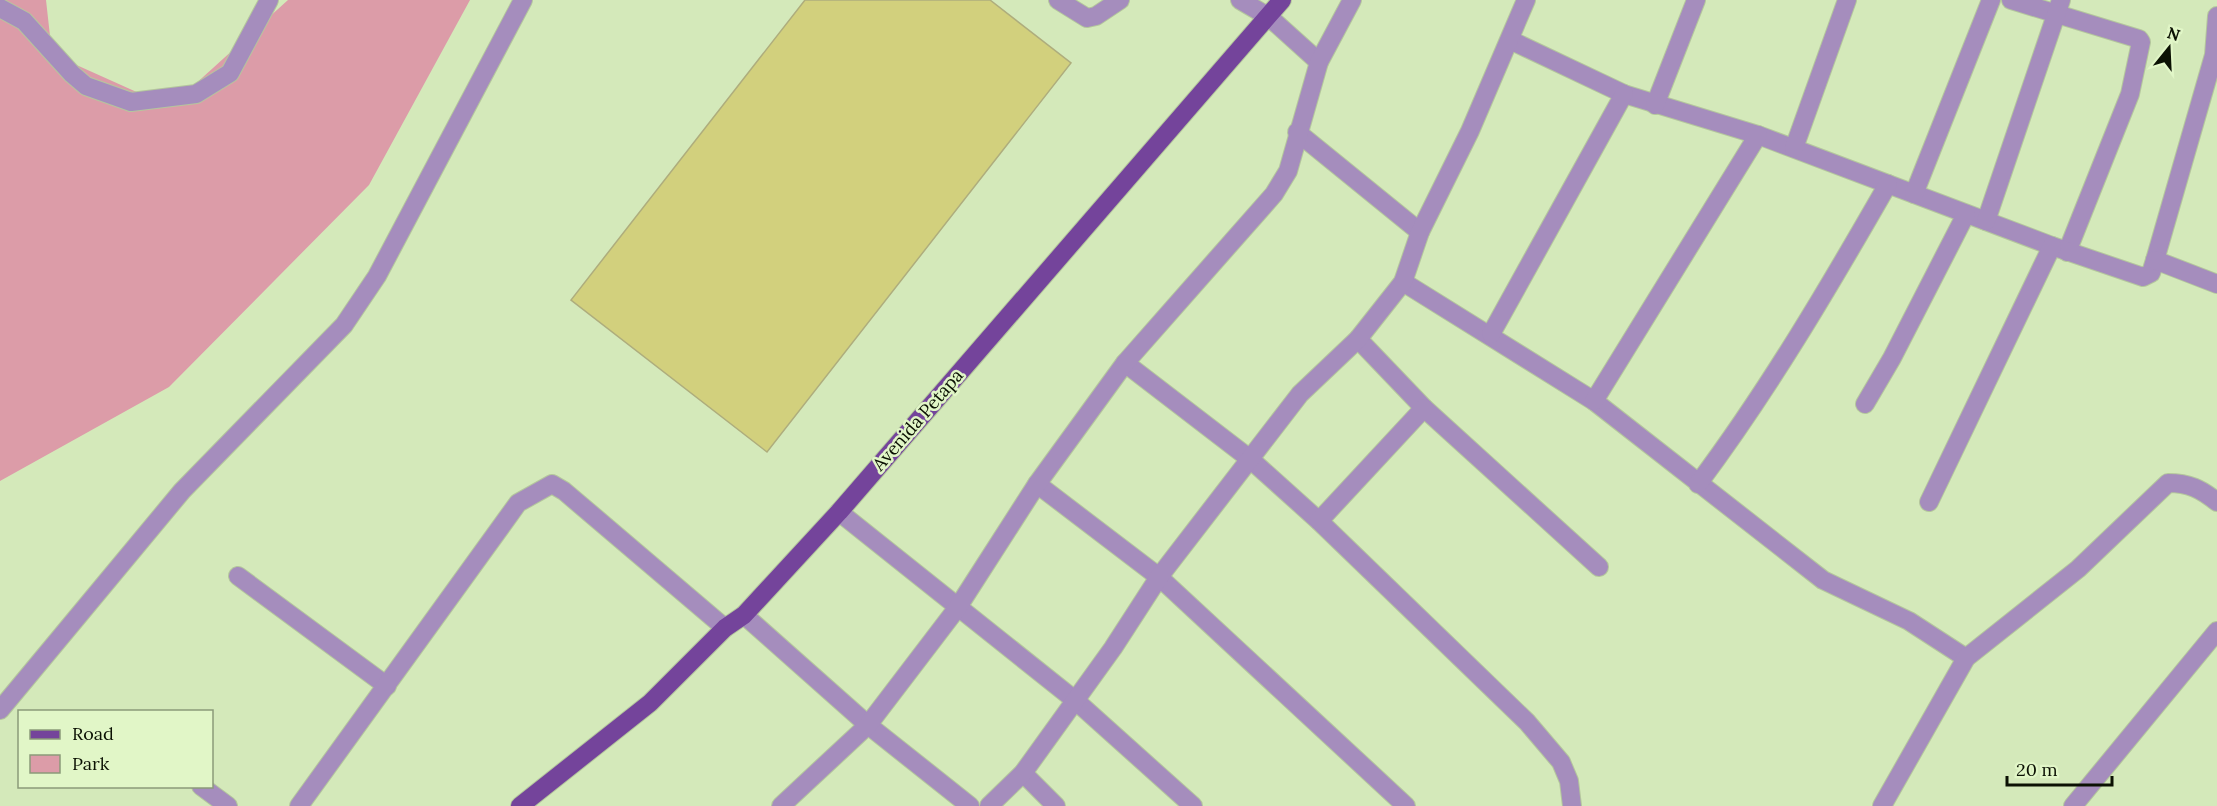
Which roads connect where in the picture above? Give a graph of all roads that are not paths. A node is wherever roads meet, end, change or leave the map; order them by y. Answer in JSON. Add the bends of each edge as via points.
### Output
{"nodes":[{"id":1,"x":269,"y":0,"type":"edge"},
{"id":2,"x":523,"y":0,"type":"edge"},
{"id":3,"x":1058,"y":0,"type":"edge"},
{"id":4,"x":1120,"y":0,"type":"edge"},
{"id":5,"x":1240,"y":0,"type":"edge"},
{"id":6,"x":1282,"y":0,"type":"edge"},
{"id":7,"x":1352,"y":0,"type":"edge"},
{"id":8,"x":1526,"y":0,"type":"edge"},
{"id":9,"x":1696,"y":0,"type":"edge"},
{"id":10,"x":1847,"y":0,"type":"edge"},
{"id":11,"x":1991,"y":0,"type":"edge"},
{"id":12,"x":2011,"y":0,"type":"edge"},
{"id":13,"x":2059,"y":7,"type":"edge"},
{"id":14,"x":0,"y":8,"type":"edge"},
{"id":15,"x":2217,"y":16,"type":"edge"},
{"id":16,"x":1269,"y":17,"type":"junction"},
{"id":17,"x":1510,"y":40,"type":"junction"},
{"id":18,"x":2216,"y":55,"type":"edge"},
{"id":19,"x":1319,"y":62,"type":"junction"},
{"id":20,"x":1624,"y":94,"type":"junction"},
{"id":21,"x":1655,"y":105,"type":"junction"},
{"id":22,"x":1296,"y":132,"type":"junction"},
{"id":23,"x":1758,"y":135,"type":"junction"},
{"id":24,"x":1794,"y":148,"type":"junction"},
{"id":25,"x":1888,"y":184,"type":"junction"},
{"id":26,"x":1914,"y":194,"type":"junction"},
{"id":27,"x":1966,"y":214,"type":"junction"},
{"id":28,"x":1986,"y":221,"type":"junction"},
{"id":29,"x":1420,"y":232,"type":"junction"},
{"id":30,"x":2059,"y":249,"type":"junction"},
{"id":31,"x":2155,"y":260,"type":"junction"},
{"id":32,"x":1403,"y":282,"type":"junction"},
{"id":33,"x":2217,"y":284,"type":"edge"},
{"id":34,"x":1491,"y":334,"type":"junction"},
{"id":35,"x":1358,"y":339,"type":"junction"},
{"id":36,"x":1125,"y":363,"type":"junction"},
{"id":37,"x":1594,"y":401,"type":"junction"},
{"id":38,"x":1865,"y":404,"type":"dead end"},
{"id":39,"x":1424,"y":408,"type":"junction"},
{"id":40,"x":1250,"y":459,"type":"junction"},
{"id":41,"x":1037,"y":484,"type":"junction"},
{"id":42,"x":1698,"y":484,"type":"junction"},
{"id":43,"x":1929,"y":502,"type":"dead end"},
{"id":44,"x":2217,"y":502,"type":"edge"},
{"id":45,"x":839,"y":512,"type":"junction"},
{"id":46,"x":1319,"y":521,"type":"junction"},
{"id":47,"x":1599,"y":567,"type":"dead end"},
{"id":48,"x":238,"y":576,"type":"dead end"},
{"id":49,"x":1159,"y":577,"type":"junction"},
{"id":50,"x":958,"y":607,"type":"junction"},
{"id":51,"x":744,"y":615,"type":"junction"},
{"id":52,"x":725,"y":628,"type":"junction"},
{"id":53,"x":2217,"y":631,"type":"edge"},
{"id":54,"x":1966,"y":658,"type":"junction"},
{"id":55,"x":387,"y":686,"type":"junction"},
{"id":56,"x":1076,"y":701,"type":"junction"},
{"id":57,"x":0,"y":710,"type":"edge"},
{"id":58,"x":868,"y":725,"type":"junction"},
{"id":59,"x":1023,"y":773,"type":"junction"},
{"id":60,"x":204,"y":788,"type":"edge"},
{"id":61,"x":228,"y":806,"type":"edge"},
{"id":62,"x":299,"y":806,"type":"edge"},
{"id":63,"x":520,"y":806,"type":"edge"},
{"id":64,"x":781,"y":806,"type":"edge"},
{"id":65,"x":970,"y":806,"type":"edge"},
{"id":66,"x":989,"y":806,"type":"edge"},
{"id":67,"x":1056,"y":806,"type":"edge"},
{"id":68,"x":1193,"y":806,"type":"edge"},
{"id":69,"x":1406,"y":806,"type":"edge"},
{"id":70,"x":1572,"y":806,"type":"edge"},
{"id":71,"x":1882,"y":806,"type":"edge"},
{"id":72,"x":2073,"y":806,"type":"edge"}],
"edges":[{"from":1,"to":14,"type":"street","via":[[230,73],[196,94],[131,102],[86,86],[24,21]]},
{"from":2,"to":57,"type":"street","via":[[377,276],[344,325],[182,491]]},
{"from":3,"to":4,"type":"street","via":[[1088,18]]},
{"from":5,"to":16,"type":"street"},
{"from":6,"to":16,"type":"main road","name":"Avenida Petapa"},
{"from":7,"to":19,"type":"street"},
{"from":8,"to":17,"type":"street"},
{"from":9,"to":21,"type":"street"},
{"from":10,"to":24,"type":"street"},
{"from":11,"to":26,"type":"street"},
{"from":12,"to":13,"type":"street"},
{"from":13,"to":28,"type":"street"},
{"from":13,"to":30,"type":"street","via":[[2139,39],[2142,46],[2130,94]]},
{"from":15,"to":18,"type":"street"},
{"from":16,"to":19,"type":"street"},
{"from":16,"to":45,"type":"main road","name":"Avenida Petapa"},
{"from":17,"to":20,"type":"street"},
{"from":17,"to":29,"type":"street"},
{"from":18,"to":31,"type":"street"},
{"from":19,"to":22,"type":"street"},
{"from":20,"to":21,"type":"street"},
{"from":20,"to":34,"type":"street"},
{"from":21,"to":23,"type":"street"},
{"from":22,"to":29,"type":"street"},
{"from":22,"to":36,"type":"street","via":[[1288,171],[1274,194]]},
{"from":23,"to":24,"type":"street"},
{"from":23,"to":37,"type":"street"},
{"from":24,"to":25,"type":"street"},
{"from":25,"to":26,"type":"street"},
{"from":25,"to":42,"type":"street","via":[[1818,305],[1738,430]]},
{"from":26,"to":27,"type":"street"},
{"from":27,"to":28,"type":"street"},
{"from":27,"to":38,"type":"street"},
{"from":28,"to":30,"type":"street"},
{"from":29,"to":32,"type":"street"},
{"from":30,"to":31,"type":"street","via":[[2143,277],[2151,273]]},
{"from":30,"to":43,"type":"street"},
{"from":31,"to":33,"type":"street"},
{"from":32,"to":34,"type":"street"},
{"from":32,"to":35,"type":"street"},
{"from":34,"to":37,"type":"street"},
{"from":35,"to":39,"type":"street"},
{"from":35,"to":40,"type":"street","via":[[1300,394]]},
{"from":36,"to":40,"type":"street"},
{"from":36,"to":41,"type":"street"},
{"from":37,"to":42,"type":"street"},
{"from":39,"to":46,"type":"street"},
{"from":39,"to":47,"type":"street"},
{"from":40,"to":46,"type":"street"},
{"from":40,"to":49,"type":"street"},
{"from":41,"to":49,"type":"street"},
{"from":41,"to":50,"type":"street"},
{"from":42,"to":54,"type":"street","via":[[1823,580],[1909,621]]},
{"from":44,"to":54,"type":"street","via":[[2202,490],[2184,483],[2169,483],[2078,569]]},
{"from":45,"to":50,"type":"street"},
{"from":45,"to":51,"type":"main road","name":"Avenida Petapa"},
{"from":46,"to":70,"type":"street","via":[[1527,722],[1561,762],[1569,781]]},
{"from":48,"to":55,"type":"street"},
{"from":49,"to":56,"type":"street"},
{"from":49,"to":69,"type":"street"},
{"from":50,"to":56,"type":"street"},
{"from":50,"to":58,"type":"street"},
{"from":51,"to":52,"type":"main road","name":"Avenida Petapa"},
{"from":51,"to":58,"type":"street"},
{"from":52,"to":55,"type":"street","via":[[552,484],[518,503]]},
{"from":52,"to":63,"type":"main road","name":"Avenida Petapa","via":[[650,703]]},
{"from":53,"to":72,"type":"street"},
{"from":54,"to":71,"type":"street"},
{"from":55,"to":62,"type":"street"},
{"from":56,"to":59,"type":"street"},
{"from":56,"to":68,"type":"street"},
{"from":58,"to":64,"type":"street"},
{"from":58,"to":65,"type":"street"},
{"from":59,"to":66,"type":"street"},
{"from":59,"to":67,"type":"street"},
{"from":60,"to":61,"type":"street"}]}
